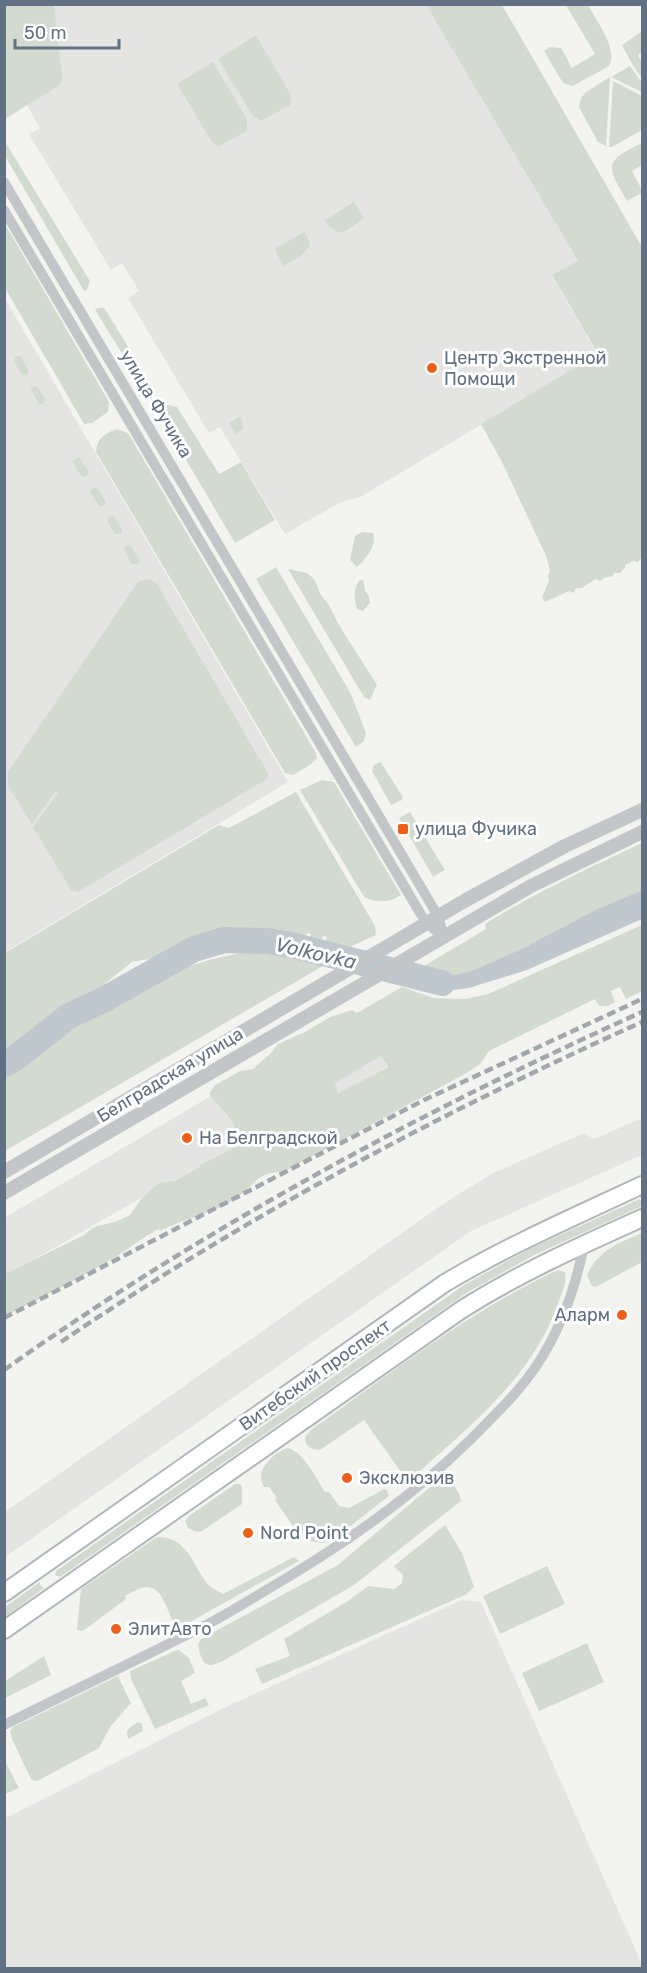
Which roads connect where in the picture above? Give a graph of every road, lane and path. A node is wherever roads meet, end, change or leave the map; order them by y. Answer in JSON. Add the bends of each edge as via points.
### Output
{"nodes":[{"id":1,"x":4,"y":182,"type":"edge"},
{"id":2,"x":4,"y":210,"type":"edge"},
{"id":3,"x":642,"y":810,"type":"edge"},
{"id":4,"x":642,"y":832,"type":"edge"},
{"id":5,"x":438,"y":916,"type":"junction"},
{"id":6,"x":426,"y":923,"type":"junction"},
{"id":7,"x":444,"y":936,"type":"junction"},
{"id":8,"x":4,"y":1172,"type":"edge"},
{"id":9,"x":642,"y":1185,"type":"edge"},
{"id":10,"x":4,"y":1193,"type":"edge"},
{"id":11,"x":642,"y":1218,"type":"edge"},
{"id":12,"x":584,"y":1244,"type":"junction"},
{"id":13,"x":44,"y":1565,"type":"junction"},
{"id":14,"x":62,"y":1588,"type":"junction"},
{"id":15,"x":4,"y":1593,"type":"edge"},
{"id":16,"x":4,"y":1630,"type":"edge"},
{"id":17,"x":4,"y":1725,"type":"edge"}],
"edges":[{"from":1,"to":5,"type":"street","name":"улица Фучика"},
{"from":2,"to":6,"type":"street","name":"улица Фучика"},
{"from":3,"to":5,"type":"street","via":[[565,846]]},
{"from":4,"to":7,"type":"street","via":[[531,886]]},
{"from":5,"to":6,"type":"street"},
{"from":5,"to":7,"type":"street","name":"улица Фучика"},
{"from":6,"to":7,"type":"street","name":"улица Фучика"},
{"from":6,"to":8,"type":"street","name":"Белградская улица"},
{"from":7,"to":10,"type":"street","name":"Белградская улица"},
{"from":9,"to":13,"type":"main road","name":"Витебский проспект","via":[[534,1235],[446,1283]]},
{"from":11,"to":12,"type":"main road","name":"Витебский проспект"},
{"from":12,"to":14,"type":"main road","name":"Витебский проспект","via":[[500,1285],[461,1310]]},
{"from":12,"to":17,"type":"street","via":[[573,1292],[536,1366],[506,1404],[402,1500],[319,1560],[206,1625]]},
{"from":13,"to":14,"type":"main road","via":[[48,1580]]},
{"from":13,"to":15,"type":"main road","name":"Витебский проспект"},
{"from":14,"to":16,"type":"main road","name":"Витебский проспект"}]}
